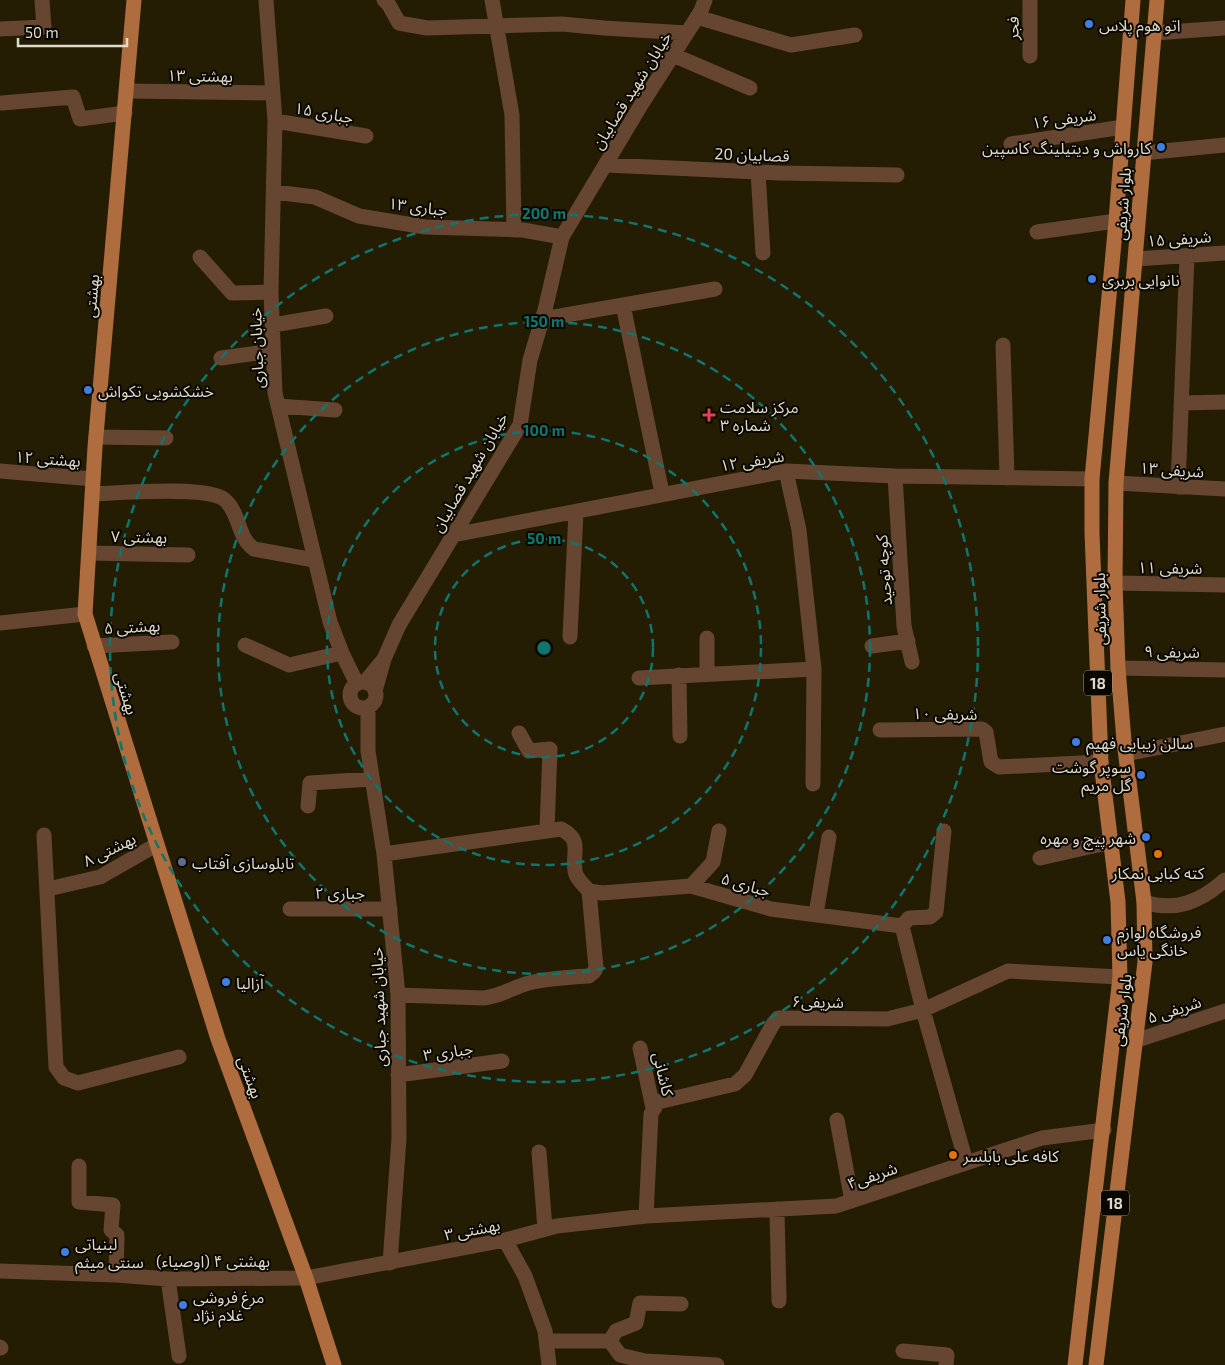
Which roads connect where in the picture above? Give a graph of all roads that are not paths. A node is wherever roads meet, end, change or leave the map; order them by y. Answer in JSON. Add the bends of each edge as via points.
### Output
{"nodes":[{"id":1,"x":42,"y":0,"type":"edge"},
{"id":2,"x":134,"y":0,"type":"edge"},
{"id":3,"x":266,"y":0,"type":"edge"},
{"id":4,"x":384,"y":0,"type":"edge"},
{"id":5,"x":492,"y":0,"type":"edge"},
{"id":6,"x":705,"y":0,"type":"edge"},
{"id":7,"x":1030,"y":0,"type":"edge"},
{"id":8,"x":1133,"y":0,"type":"edge"},
{"id":9,"x":1157,"y":0,"type":"edge"},
{"id":10,"x":697,"y":17,"type":"junction"},
{"id":11,"x":497,"y":25,"type":"junction"},
{"id":12,"x":1225,"y":28,"type":"edge"},
{"id":13,"x":0,"y":29,"type":"edge"},
{"id":14,"x":687,"y":33,"type":"junction"},
{"id":15,"x":1154,"y":33,"type":"junction"},
{"id":16,"x":856,"y":35,"type":"dead end"},
{"id":17,"x":673,"y":55,"type":"junction"},
{"id":18,"x":1030,"y":56,"type":"dead end"},
{"id":19,"x":750,"y":88,"type":"dead end"},
{"id":20,"x":127,"y":91,"type":"junction"},
{"id":21,"x":273,"y":93,"type":"junction"},
{"id":22,"x":2,"y":102,"type":"dead end"},
{"id":23,"x":125,"y":113,"type":"junction"},
{"id":24,"x":275,"y":121,"type":"junction"},
{"id":25,"x":1123,"y":127,"type":"junction"},
{"id":26,"x":366,"y":136,"type":"dead end"},
{"id":27,"x":1011,"y":144,"type":"dead end"},
{"id":28,"x":1225,"y":145,"type":"edge"},
{"id":29,"x":1143,"y":153,"type":"junction"},
{"id":30,"x":606,"y":165,"type":"junction"},
{"id":31,"x":758,"y":172,"type":"junction"},
{"id":32,"x":897,"y":175,"type":"dead end"},
{"id":33,"x":274,"y":192,"type":"junction"},
{"id":34,"x":1116,"y":221,"type":"junction"},
{"id":35,"x":514,"y":230,"type":"junction"},
{"id":36,"x":1037,"y":232,"type":"dead end"},
{"id":37,"x":562,"y":237,"type":"junction"},
{"id":38,"x":763,"y":253,"type":"dead end"},
{"id":39,"x":1225,"y":253,"type":"edge"},
{"id":40,"x":1187,"y":256,"type":"junction"},
{"id":41,"x":200,"y":257,"type":"dead end"},
{"id":42,"x":1136,"y":259,"type":"junction"},
{"id":43,"x":715,"y":289,"type":"dead end"},
{"id":44,"x":272,"y":292,"type":"junction"},
{"id":45,"x":623,"y":305,"type":"junction"},
{"id":46,"x":326,"y":316,"type":"dead end"},
{"id":47,"x":543,"y":319,"type":"junction"},
{"id":48,"x":273,"y":326,"type":"junction"},
{"id":49,"x":1003,"y":344,"type":"dead end"},
{"id":50,"x":273,"y":351,"type":"junction"},
{"id":51,"x":221,"y":358,"type":"dead end"},
{"id":52,"x":1225,"y":402,"type":"edge"},
{"id":53,"x":1182,"y":403,"type":"junction"},
{"id":54,"x":278,"y":406,"type":"junction"},
{"id":55,"x":335,"y":410,"type":"dead end"},
{"id":56,"x":96,"y":437,"type":"junction"},
{"id":57,"x":166,"y":438,"type":"dead end"},
{"id":58,"x":0,"y":471,"type":"edge"},
{"id":59,"x":786,"y":471,"type":"junction"},
{"id":60,"x":895,"y":476,"type":"junction"},
{"id":61,"x":1007,"y":478,"type":"junction"},
{"id":62,"x":1092,"y":478,"type":"junction"},
{"id":63,"x":1116,"y":483,"type":"junction"},
{"id":64,"x":93,"y":486,"type":"junction"},
{"id":65,"x":1178,"y":487,"type":"junction"},
{"id":66,"x":1225,"y":490,"type":"edge"},
{"id":67,"x":662,"y":494,"type":"junction"},
{"id":68,"x":576,"y":512,"type":"junction"},
{"id":69,"x":453,"y":535,"type":"junction"},
{"id":70,"x":89,"y":553,"type":"junction"},
{"id":71,"x":188,"y":555,"type":"dead end"},
{"id":72,"x":314,"y":560,"type":"junction"},
{"id":73,"x":1115,"y":583,"type":"junction"},
{"id":74,"x":1225,"y":586,"type":"edge"},
{"id":75,"x":85,"y":614,"type":"junction"},
{"id":76,"x":0,"y":623,"type":"edge"},
{"id":77,"x":570,"y":637,"type":"dead end"},
{"id":78,"x":707,"y":638,"type":"dead end"},
{"id":79,"x":908,"y":641,"type":"junction"},
{"id":80,"x":172,"y":642,"type":"dead end"},
{"id":81,"x":245,"y":645,"type":"dead end"},
{"id":82,"x":94,"y":646,"type":"junction"},
{"id":83,"x":872,"y":646,"type":"dead end"},
{"id":84,"x":342,"y":653,"type":"junction"},
{"id":85,"x":912,"y":662,"type":"dead end"},
{"id":86,"x":1118,"y":668,"type":"junction"},
{"id":87,"x":814,"y":669,"type":"junction"},
{"id":88,"x":1225,"y":670,"type":"edge"},
{"id":89,"x":707,"y":673,"type":"junction"},
{"id":90,"x":679,"y":675,"type":"junction"},
{"id":91,"x":639,"y":678,"type":"dead end"},
{"id":92,"x":366,"y":686,"type":"junction"},
{"id":93,"x":1121,"y":698,"type":"junction"},
{"id":94,"x":1098,"y":699,"type":"junction"},
{"id":95,"x":361,"y":707,"type":"junction"},
{"id":96,"x":880,"y":730,"type":"dead end"},
{"id":97,"x":519,"y":733,"type":"dead end"},
{"id":98,"x":1225,"y":734,"type":"edge"},
{"id":99,"x":680,"y":736,"type":"dead end"},
{"id":100,"x":1126,"y":754,"type":"junction"},
{"id":101,"x":1101,"y":762,"type":"junction"},
{"id":102,"x":372,"y":779,"type":"junction"},
{"id":103,"x":813,"y":784,"type":"dead end"},
{"id":104,"x":308,"y":806,"type":"dead end"},
{"id":105,"x":547,"y":830,"type":"junction"},
{"id":106,"x":718,"y":831,"type":"dead end"},
{"id":107,"x":944,"y":831,"type":"dead end"},
{"id":108,"x":44,"y":835,"type":"dead end"},
{"id":109,"x":829,"y":837,"type":"dead end"},
{"id":110,"x":1110,"y":842,"type":"junction"},
{"id":111,"x":156,"y":845,"type":"junction"},
{"id":112,"x":384,"y":854,"type":"junction"},
{"id":113,"x":1040,"y":858,"type":"dead end"},
{"id":114,"x":1225,"y":880,"type":"edge"},
{"id":115,"x":691,"y":886,"type":"junction"},
{"id":116,"x":48,"y":890,"type":"junction"},
{"id":117,"x":588,"y":891,"type":"junction"},
{"id":118,"x":1144,"y":902,"type":"junction"},
{"id":119,"x":290,"y":909,"type":"dead end"},
{"id":120,"x":390,"y":909,"type":"junction"},
{"id":121,"x":816,"y":914,"type":"junction"},
{"id":122,"x":902,"y":926,"type":"junction"},
{"id":123,"x":1120,"y":977,"type":"junction"},
{"id":124,"x":398,"y":995,"type":"junction"},
{"id":125,"x":923,"y":1010,"type":"junction"},
{"id":126,"x":1225,"y":1011,"type":"edge"},
{"id":127,"x":1135,"y":1041,"type":"junction"},
{"id":128,"x":640,"y":1048,"type":"dead end"},
{"id":129,"x":179,"y":1056,"type":"dead end"},
{"id":130,"x":502,"y":1061,"type":"dead end"},
{"id":131,"x":398,"y":1075,"type":"junction"},
{"id":132,"x":653,"y":1108,"type":"junction"},
{"id":133,"x":838,"y":1120,"type":"dead end"},
{"id":134,"x":1104,"y":1130,"type":"junction"},
{"id":135,"x":539,"y":1152,"type":"dead end"},
{"id":136,"x":966,"y":1162,"type":"junction"},
{"id":137,"x":79,"y":1166,"type":"dead end"},
{"id":138,"x":852,"y":1201,"type":"junction"},
{"id":139,"x":777,"y":1209,"type":"junction"},
{"id":140,"x":646,"y":1216,"type":"junction"},
{"id":141,"x":545,"y":1229,"type":"junction"},
{"id":142,"x":505,"y":1240,"type":"junction"},
{"id":143,"x":390,"y":1263,"type":"junction"},
{"id":144,"x":0,"y":1271,"type":"edge"},
{"id":145,"x":116,"y":1275,"type":"junction"},
{"id":146,"x":306,"y":1278,"type":"junction"},
{"id":147,"x":168,"y":1279,"type":"junction"},
{"id":148,"x":779,"y":1301,"type":"dead end"},
{"id":149,"x":682,"y":1304,"type":"dead end"},
{"id":150,"x":610,"y":1341,"type":"junction"},
{"id":151,"x":547,"y":1342,"type":"junction"},
{"id":152,"x":902,"y":1351,"type":"dead end"},
{"id":153,"x":179,"y":1356,"type":"dead end"},
{"id":154,"x":334,"y":1365,"type":"edge"},
{"id":155,"x":549,"y":1365,"type":"edge"},
{"id":156,"x":717,"y":1365,"type":"edge"},
{"id":157,"x":946,"y":1365,"type":"edge"},
{"id":158,"x":1075,"y":1365,"type":"edge"},
{"id":159,"x":1096,"y":1365,"type":"edge"}],
"edges":[{"from":1,"to":13,"type":"street","via":[[44,26]]},
{"from":2,"to":20,"type":"main road","name":"بهشتی"},
{"from":3,"to":21,"type":"street","name":"خیابان جباری"},
{"from":4,"to":11,"type":"street","via":[[399,23],[427,28]]},
{"from":5,"to":11,"type":"street"},
{"from":6,"to":10,"type":"street","name":"خیابان شهید قصابیان"},
{"from":7,"to":18,"type":"street","name":"فجر"},
{"from":8,"to":25,"type":"main road","name":"بلوار شریفی","number":"18"},
{"from":9,"to":15,"type":"main road","name":"بلوار شریفی","number":"18"},
{"from":10,"to":14,"type":"street","name":"خیابان شهید قصابیان"},
{"from":10,"to":16,"type":"street","via":[[791,45]]},
{"from":11,"to":14,"type":"street","via":[[562,24]]},
{"from":11,"to":35,"type":"street","via":[[512,116]]},
{"from":12,"to":15,"type":"street"},
{"from":14,"to":17,"type":"street","name":"خیابان شهید قصابیان"},
{"from":15,"to":29,"type":"main road","name":"بلوار شریفی","number":"18"},
{"from":17,"to":19,"type":"street"},
{"from":17,"to":30,"type":"street","name":"خیابان شهید قصابیان"},
{"from":20,"to":21,"type":"street","name":"بهشتی ۱۳"},
{"from":20,"to":23,"type":"main road","name":"بهشتی"},
{"from":21,"to":24,"type":"street","name":"خیابان جباری"},
{"from":22,"to":23,"type":"street","via":[[73,97],[80,120]]},
{"from":23,"to":56,"type":"main road","name":"بهشتی"},
{"from":24,"to":26,"type":"street","name":"جباری ۱۵"},
{"from":24,"to":33,"type":"street","name":"خیابان جباری"},
{"from":25,"to":27,"type":"street","name":"شریفی ۱۶"},
{"from":25,"to":34,"type":"main road","name":"بلوار شریفی","number":"18"},
{"from":28,"to":29,"type":"street"},
{"from":29,"to":42,"type":"main road","name":"بلوار شریفی","number":"18"},
{"from":30,"to":31,"type":"street","name":"قصابیان 20"},
{"from":30,"to":37,"type":"street","name":"خیابان شهید قصابیان"},
{"from":31,"to":32,"type":"street","name":"قصابیان 20"},
{"from":31,"to":38,"type":"street"},
{"from":33,"to":35,"type":"street","name":"جباری ۱۳","via":[[315,197],[359,216],[425,227]]},
{"from":33,"to":44,"type":"street","name":"خیابان جباری"},
{"from":34,"to":36,"type":"street"},
{"from":34,"to":62,"type":"main road","name":"بلوار شریفی","number":"18"},
{"from":35,"to":37,"type":"street","name":"جباری ۱۳"},
{"from":37,"to":47,"type":"street","name":"خیابان شهید قصابیان"},
{"from":39,"to":40,"type":"street","name":"شریفی ۱۵"},
{"from":40,"to":42,"type":"street","name":"شریفی ۱۵"},
{"from":40,"to":53,"type":"street"},
{"from":41,"to":44,"type":"street","via":[[232,294]]},
{"from":42,"to":63,"type":"main road","name":"بلوار شریفی","number":"18"},
{"from":43,"to":45,"type":"street"},
{"from":44,"to":48,"type":"street","name":"خیابان جباری"},
{"from":45,"to":47,"type":"street"},
{"from":45,"to":67,"type":"street"},
{"from":46,"to":48,"type":"street"},
{"from":47,"to":69,"type":"street","name":"خیابان شهید قصابیان","via":[[530,360],[520,425]]},
{"from":48,"to":50,"type":"street","name":"خیابان جباری"},
{"from":49,"to":61,"type":"street"},
{"from":50,"to":51,"type":"street"},
{"from":50,"to":54,"type":"street","name":"خیابان جباری"},
{"from":52,"to":53,"type":"street"},
{"from":53,"to":65,"type":"street"},
{"from":54,"to":55,"type":"street"},
{"from":54,"to":72,"type":"street","name":"خیابان جباری"},
{"from":56,"to":57,"type":"street"},
{"from":56,"to":64,"type":"main road","name":"بهشتی"},
{"from":58,"to":64,"type":"street","name":"بهشتی ۱۲"},
{"from":59,"to":60,"type":"street","name":"شریفی ۱۲"},
{"from":59,"to":67,"type":"street","name":"شریفی ۱۲"},
{"from":59,"to":87,"type":"street","via":[[799,530]]},
{"from":60,"to":61,"type":"street","name":"شریفی ۱۲"},
{"from":60,"to":79,"type":"street","name":"کوچه توحید","via":[[904,626]]},
{"from":61,"to":62,"type":"street","name":"شریفی ۱۲"},
{"from":62,"to":94,"type":"main road","name":"بلوار شریفی","number":"18"},
{"from":63,"to":65,"type":"street","name":"شریفی ۱۳"},
{"from":63,"to":73,"type":"main road","name":"بلوار شریفی","number":"18"},
{"from":64,"to":70,"type":"main road","name":"بهشتی"},
{"from":64,"to":72,"type":"street","name":"بهشتی ۱۲","via":[[216,495],[231,506],[245,540],[254,549]]},
{"from":65,"to":66,"type":"street","name":"شریفی ۱۳"},
{"from":67,"to":68,"type":"street","name":"شریفی ۱۲"},
{"from":68,"to":69,"type":"street","name":"شریفی ۱۲"},
{"from":68,"to":77,"type":"street"},
{"from":69,"to":92,"type":"street","name":"خیابان شهید قصابیان","via":[[399,625],[384,660]]},
{"from":70,"to":71,"type":"street","name":"بهشتی ۷"},
{"from":70,"to":75,"type":"main road","name":"بهشتی"},
{"from":72,"to":84,"type":"street","name":"خیابان جباری","via":[[330,622]]},
{"from":73,"to":74,"type":"street","name":"شریفی ۱۱"},
{"from":73,"to":86,"type":"main road","name":"بلوار شریفی","number":"18"},
{"from":75,"to":76,"type":"street"},
{"from":75,"to":82,"type":"main road","name":"بهشتی"},
{"from":78,"to":89,"type":"street"},
{"from":79,"to":83,"type":"street"},
{"from":79,"to":85,"type":"street","name":"کوچه توحید"},
{"from":80,"to":82,"type":"street","name":"بهشتی ۵"},
{"from":81,"to":84,"type":"street","via":[[289,665]]},
{"from":82,"to":111,"type":"main road","name":"بهشتی"},
{"from":84,"to":92,"type":"street","name":"خیابان جباری"},
{"from":86,"to":88,"type":"street","name":"شریفی ۹"},
{"from":86,"to":93,"type":"main road","name":"بلوار شریفی","number":"18"},
{"from":87,"to":89,"type":"street"},
{"from":87,"to":103,"type":"street"},
{"from":89,"to":90,"type":"street"},
{"from":90,"to":91,"type":"street"},
{"from":90,"to":99,"type":"street"},
{"from":92,"to":95,"type":"street","via":[[376,698],[373,704]]},
{"from":92,"to":95,"type":"street","via":[[353,687],[350,697]]},
{"from":93,"to":94,"type":"main road"},
{"from":93,"to":100,"type":"main road","name":"بلوار شریفی","number":"18"},
{"from":94,"to":101,"type":"main road","name":"بلوار شریفی","number":"18"},
{"from":95,"to":102,"type":"street","name":"خیابان شهید جباری"},
{"from":96,"to":101,"type":"street","name":"شریفی ۱۰","via":[[982,729],[986,732],[991,762],[1000,767]]},
{"from":97,"to":105,"type":"street","via":[[529,751],[550,749]]},
{"from":98,"to":100,"type":"street"},
{"from":100,"to":118,"type":"main road","name":"بلوار شریفی","number":"18"},
{"from":101,"to":110,"type":"main road","name":"بلوار شریفی","number":"18"},
{"from":102,"to":104,"type":"street","via":[[310,783]]},
{"from":102,"to":112,"type":"street","name":"خیابان شهید جباری"},
{"from":105,"to":112,"type":"street"},
{"from":105,"to":117,"type":"street","via":[[561,829],[575,840],[575,873]]},
{"from":106,"to":115,"type":"street","via":[[713,862]]},
{"from":107,"to":122,"type":"street","via":[[936,912],[930,917],[909,918]]},
{"from":108,"to":116,"type":"street"},
{"from":109,"to":121,"type":"street"},
{"from":110,"to":113,"type":"street"},
{"from":110,"to":123,"type":"main road","name":"بلوار شریفی","number":"18","via":[[1118,902]]},
{"from":111,"to":116,"type":"street","name":"بهشتی ۸","via":[[100,877]]},
{"from":111,"to":146,"type":"main road","name":"بهشتی","via":[[218,1039]]},
{"from":112,"to":120,"type":"street","name":"خیابان شهید جباری"},
{"from":114,"to":118,"type":"street","via":[[1195,901],[1158,907]]},
{"from":115,"to":117,"type":"street","name":"جباری ۵","via":[[602,893]]},
{"from":115,"to":121,"type":"street","name":"جباری ۵","via":[[771,909]]},
{"from":116,"to":129,"type":"street","via":[[56,1067],[64,1078],[78,1083]]},
{"from":117,"to":124,"type":"street","via":[[596,968],[589,976],[526,983],[484,998]]},
{"from":118,"to":127,"type":"main road","name":"بلوار شریفی","number":"18","via":[[1145,962]]},
{"from":119,"to":120,"type":"street","name":"جباری ۲"},
{"from":120,"to":124,"type":"street","name":"خیابان شهید جباری"},
{"from":121,"to":122,"type":"street","name":"جباری ۵"},
{"from":122,"to":125,"type":"street"},
{"from":123,"to":125,"type":"street","name":"شریفی۶","via":[[1008,971]]},
{"from":123,"to":134,"type":"main road","name":"بلوار شریفی","number":"18"},
{"from":124,"to":131,"type":"street","name":"خیابان شهید جباری"},
{"from":125,"to":132,"type":"street","name":"شریفی۶","via":[[887,1020],[778,1018],[745,1075],[735,1084],[658,1102]]},
{"from":125,"to":136,"type":"street"},
{"from":126,"to":127,"type":"street","name":"شریفی ۵"},
{"from":127,"to":159,"type":"main road","name":"بلوار شریفی","number":"18"},
{"from":128,"to":132,"type":"street","name":"کاشانی"},
{"from":130,"to":131,"type":"street","name":"جباری ۳"},
{"from":131,"to":143,"type":"street","name":"خیابان شهید جباری","via":[[399,1138]]},
{"from":132,"to":140,"type":"street"},
{"from":133,"to":138,"type":"street"},
{"from":134,"to":136,"type":"street","name":"شریفی۴","via":[[1042,1138]]},
{"from":134,"to":158,"type":"main road","name":"بلوار شریفی","number":"18"},
{"from":135,"to":141,"type":"street"},
{"from":136,"to":138,"type":"street","name":"شریفی۴"},
{"from":137,"to":145,"type":"street","via":[[79,1202],[113,1205],[111,1230],[117,1235]]},
{"from":138,"to":139,"type":"street","name":"شریفی۴","via":[[836,1206]]},
{"from":139,"to":140,"type":"street","name":"شریفی۴"},
{"from":139,"to":148,"type":"street"},
{"from":140,"to":141,"type":"street","name":"بهشتی ۳"},
{"from":141,"to":142,"type":"street","name":"بهشتی ۳"},
{"from":142,"to":143,"type":"street","name":"بهشتی ۳"},
{"from":142,"to":151,"type":"street","via":[[526,1276]]},
{"from":143,"to":146,"type":"street","name":"بهشتی ۳"},
{"from":144,"to":145,"type":"street","name":"بهشتی ۴ (اوصیاء)"},
{"from":145,"to":147,"type":"street","name":"بهشتی ۴ (اوصیاء)"},
{"from":146,"to":147,"type":"street","name":"بهشتی ۴ (اوصیاء)"},
{"from":146,"to":154,"type":"main road","name":"بهشتی"},
{"from":147,"to":153,"type":"street"},
{"from":149,"to":150,"type":"street","via":[[640,1303],[636,1323],[616,1330]]},
{"from":150,"to":151,"type":"street"},
{"from":150,"to":156,"type":"street","via":[[620,1355],[645,1361]]},
{"from":151,"to":155,"type":"street"},
{"from":152,"to":157,"type":"street","via":[[947,1355]]}]}
